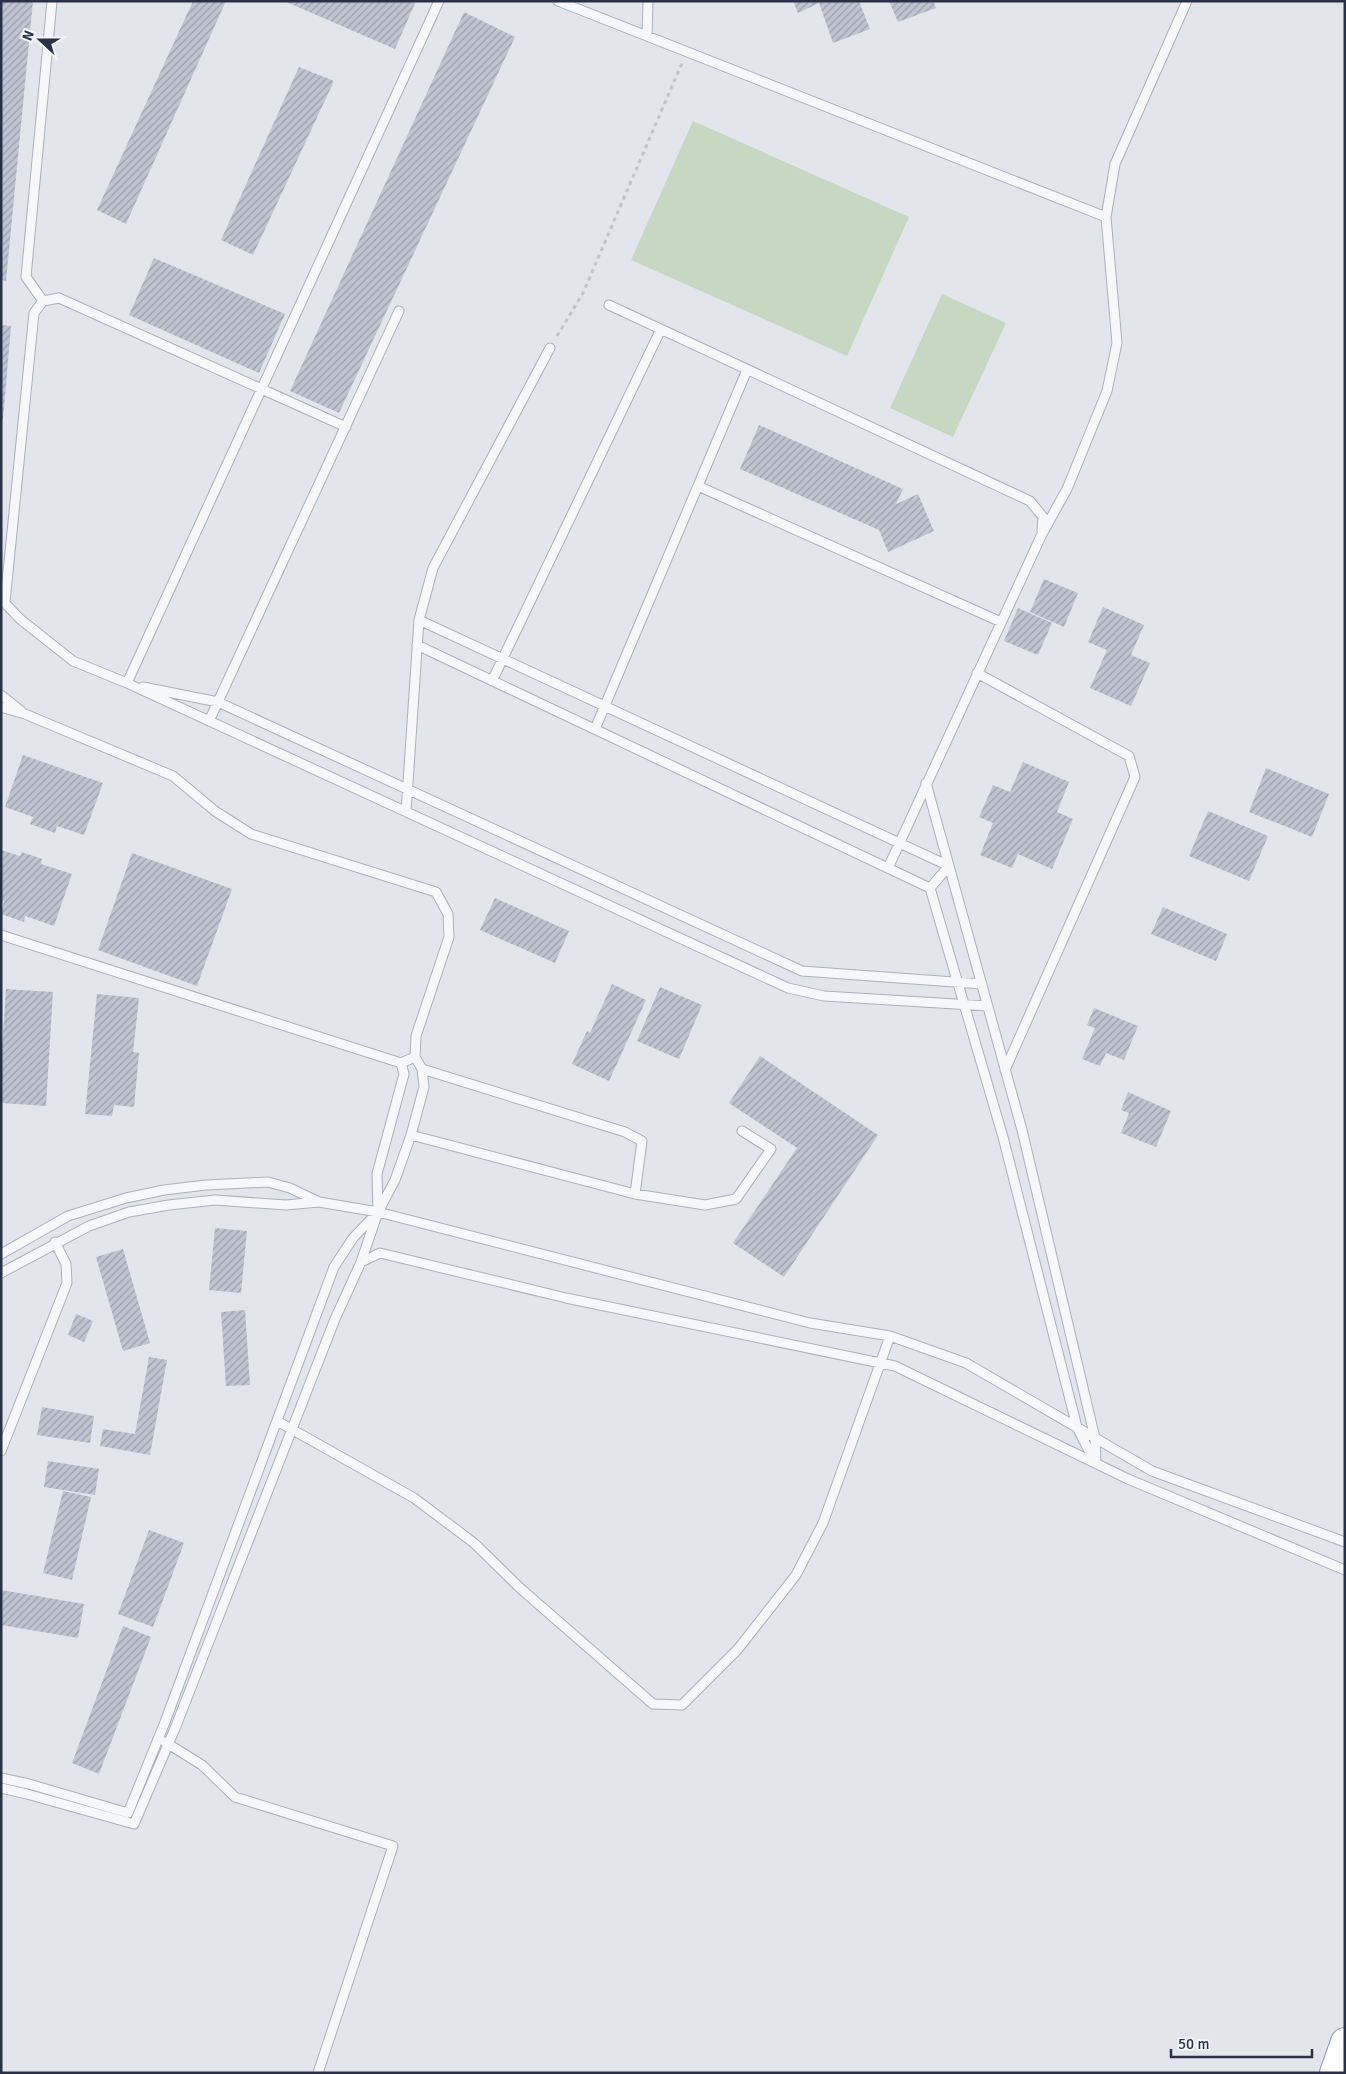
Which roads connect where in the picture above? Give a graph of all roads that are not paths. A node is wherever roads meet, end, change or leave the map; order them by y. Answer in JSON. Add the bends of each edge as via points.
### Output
{"nodes":[{"id":1,"x":52,"y":1,"type":"edge"},
{"id":2,"x":439,"y":1,"type":"edge"},
{"id":3,"x":558,"y":1,"type":"edge"},
{"id":4,"x":648,"y":1,"type":"edge"},
{"id":5,"x":1187,"y":1,"type":"edge"},
{"id":6,"x":647,"y":36,"type":"junction"},
{"id":7,"x":1106,"y":217,"type":"junction"},
{"id":8,"x":43,"y":301,"type":"junction"},
{"id":9,"x":609,"y":305,"type":"dead end"},
{"id":10,"x":399,"y":312,"type":"dead end"},
{"id":11,"x":661,"y":329,"type":"junction"},
{"id":12,"x":550,"y":348,"type":"road end"},
{"id":13,"x":748,"y":370,"type":"junction"},
{"id":14,"x":261,"y":390,"type":"junction"},
{"id":15,"x":346,"y":427,"type":"junction"},
{"id":16,"x":698,"y":486,"type":"junction"},
{"id":17,"x":1042,"y":534,"type":"junction"},
{"id":18,"x":3,"y":600,"type":"edge"},
{"id":19,"x":419,"y":620,"type":"junction"},
{"id":20,"x":1001,"y":622,"type":"junction"},
{"id":21,"x":417,"y":646,"type":"junction"},
{"id":22,"x":503,"y":659,"type":"junction"},
{"id":23,"x":977,"y":673,"type":"junction"},
{"id":24,"x":492,"y":681,"type":"junction"},
{"id":25,"x":127,"y":683,"type":"junction"},
{"id":26,"x":1,"y":695,"type":"edge"},
{"id":27,"x":218,"y":702,"type":"junction"},
{"id":28,"x":604,"y":706,"type":"junction"},
{"id":29,"x":1,"y":707,"type":"edge"},
{"id":30,"x":25,"y":714,"type":"junction"},
{"id":31,"x":209,"y":721,"type":"junction"},
{"id":32,"x":595,"y":730,"type":"junction"},
{"id":33,"x":926,"y":783,"type":"junction"},
{"id":34,"x":407,"y":790,"type":"junction"},
{"id":35,"x":406,"y":812,"type":"junction"},
{"id":36,"x":899,"y":842,"type":"junction"},
{"id":37,"x":949,"y":866,"type":"junction"},
{"id":38,"x":888,"y":868,"type":"junction"},
{"id":39,"x":930,"y":888,"type":"junction"},
{"id":40,"x":1,"y":936,"type":"edge"},
{"id":41,"x":958,"y":983,"type":"junction"},
{"id":42,"x":982,"y":984,"type":"junction"},
{"id":43,"x":964,"y":1005,"type":"junction"},
{"id":44,"x":988,"y":1006,"type":"junction"},
{"id":45,"x":415,"y":1057,"type":"junction"},
{"id":46,"x":401,"y":1063,"type":"junction"},
{"id":47,"x":422,"y":1069,"type":"junction"},
{"id":48,"x":1005,"y":1070,"type":"junction"},
{"id":49,"x":742,"y":1131,"type":"dead end"},
{"id":50,"x":411,"y":1135,"type":"junction"},
{"id":51,"x":635,"y":1194,"type":"junction"},
{"id":52,"x":319,"y":1202,"type":"junction"},
{"id":53,"x":378,"y":1212,"type":"junction"},
{"id":54,"x":55,"y":1242,"type":"junction"},
{"id":55,"x":1,"y":1254,"type":"edge"},
{"id":56,"x":360,"y":1262,"type":"junction"},
{"id":57,"x":1,"y":1273,"type":"edge"},
{"id":58,"x":890,"y":1336,"type":"junction"},
{"id":59,"x":880,"y":1362,"type":"junction"},
{"id":60,"x":277,"y":1421,"type":"junction"},
{"id":61,"x":1076,"y":1427,"type":"junction"},
{"id":62,"x":292,"y":1428,"type":"junction"},
{"id":63,"x":1095,"y":1438,"type":"junction"},
{"id":64,"x":1,"y":1451,"type":"edge"},
{"id":65,"x":1096,"y":1463,"type":"junction"},
{"id":66,"x":1345,"y":1542,"type":"edge"},
{"id":67,"x":1345,"y":1570,"type":"edge"},
{"id":68,"x":158,"y":1739,"type":"junction"},
{"id":69,"x":169,"y":1743,"type":"junction"},
{"id":70,"x":1,"y":1778,"type":"edge"},
{"id":71,"x":1,"y":1788,"type":"edge"},
{"id":72,"x":1345,"y":2042,"type":"edge"},
{"id":73,"x":318,"y":2073,"type":"edge"},
{"id":74,"x":1334,"y":2073,"type":"edge"}],
"edges":[{"from":1,"to":8,"type":"lane","via":[[26,277]]},
{"from":2,"to":14,"type":"lane"},
{"from":3,"to":6,"type":"lane"},
{"from":4,"to":6,"type":"lane"},
{"from":5,"to":7,"type":"lane","via":[[1115,164]]},
{"from":6,"to":7,"type":"lane"},
{"from":7,"to":17,"type":"lane","via":[[1117,343],[1107,391],[1066,489]]},
{"from":8,"to":14,"type":"lane","via":[[58,298]]},
{"from":8,"to":18,"type":"lane","via":[[34,313]]},
{"from":9,"to":11,"type":"lane"},
{"from":10,"to":15,"type":"lane"},
{"from":11,"to":13,"type":"lane"},
{"from":11,"to":22,"type":"lane"},
{"from":12,"to":19,"type":"lane","via":[[433,568]]},
{"from":13,"to":16,"type":"lane"},
{"from":13,"to":17,"type":"lane","via":[[1030,501],[1043,517]]},
{"from":14,"to":15,"type":"lane"},
{"from":14,"to":25,"type":"lane"},
{"from":15,"to":27,"type":"lane"},
{"from":16,"to":20,"type":"lane"},
{"from":16,"to":28,"type":"lane"},
{"from":17,"to":20,"type":"lane"},
{"from":18,"to":25,"type":"lane","via":[[20,619],[73,661]]},
{"from":19,"to":21,"type":"lane"},
{"from":19,"to":22,"type":"lane"},
{"from":20,"to":23,"type":"lane"},
{"from":21,"to":24,"type":"lane"},
{"from":21,"to":34,"type":"lane"},
{"from":22,"to":24,"type":"lane"},
{"from":22,"to":28,"type":"lane"},
{"from":23,"to":33,"type":"lane"},
{"from":23,"to":48,"type":"lane","via":[[1129,756],[1135,777]]},
{"from":24,"to":32,"type":"lane"},
{"from":25,"to":27,"type":"lane"},
{"from":25,"to":31,"type":"lane"},
{"from":26,"to":30,"type":"lane"},
{"from":27,"to":31,"type":"lane"},
{"from":27,"to":34,"type":"lane"},
{"from":28,"to":32,"type":"lane"},
{"from":28,"to":36,"type":"lane"},
{"from":29,"to":30,"type":"lane"},
{"from":30,"to":45,"type":"lane","via":[[174,776],[215,811],[251,834],[436,892],[448,914],[449,937],[416,1036]]},
{"from":31,"to":35,"type":"lane"},
{"from":32,"to":38,"type":"lane"},
{"from":33,"to":36,"type":"lane"},
{"from":33,"to":37,"type":"lane"},
{"from":34,"to":35,"type":"lane"},
{"from":34,"to":41,"type":"lane","via":[[802,971]]},
{"from":35,"to":43,"type":"lane","via":[[788,988],[824,996]]},
{"from":36,"to":37,"type":"lane"},
{"from":36,"to":38,"type":"lane"},
{"from":37,"to":39,"type":"lane"},
{"from":37,"to":42,"type":"lane"},
{"from":38,"to":39,"type":"lane"},
{"from":39,"to":41,"type":"lane"},
{"from":40,"to":46,"type":"lane"},
{"from":41,"to":42,"type":"lane"},
{"from":41,"to":43,"type":"lane"},
{"from":42,"to":44,"type":"lane"},
{"from":43,"to":44,"type":"lane"},
{"from":43,"to":61,"type":"lane","via":[[1002,1137]]},
{"from":44,"to":48,"type":"lane"},
{"from":45,"to":46,"type":"lane"},
{"from":45,"to":47,"type":"lane"},
{"from":46,"to":53,"type":"lane","via":[[404,1074],[377,1174]]},
{"from":47,"to":50,"type":"lane","via":[[424,1088]]},
{"from":47,"to":51,"type":"lane","via":[[625,1132],[642,1141]]},
{"from":48,"to":63,"type":"lane"},
{"from":49,"to":51,"type":"lane","via":[[771,1149],[736,1199],[705,1205]]},
{"from":50,"to":51,"type":"lane"},
{"from":50,"to":53,"type":"lane","via":[[395,1180]]},
{"from":52,"to":53,"type":"lane"},
{"from":52,"to":54,"type":"lane","via":[[286,1205],[215,1200],[169,1205],[129,1212]]},
{"from":52,"to":55,"type":"lane","via":[[268,1182],[164,1190],[68,1216]]},
{"from":53,"to":56,"type":"lane"},
{"from":53,"to":58,"type":"lane","via":[[810,1323]]},
{"from":53,"to":60,"type":"lane","via":[[353,1238],[334,1267]]},
{"from":54,"to":57,"type":"lane"},
{"from":54,"to":64,"type":"lane","via":[[66,1264],[67,1284]]},
{"from":56,"to":59,"type":"lane","via":[[380,1252],[566,1298]]},
{"from":56,"to":62,"type":"lane"},
{"from":58,"to":59,"type":"lane"},
{"from":58,"to":61,"type":"lane","via":[[966,1363]]},
{"from":59,"to":62,"type":"lane","via":[[823,1523],[796,1575],[738,1649],[682,1705],[653,1704],[527,1595],[474,1543],[414,1498]]},
{"from":59,"to":65,"type":"lane"},
{"from":60,"to":62,"type":"lane"},
{"from":60,"to":68,"type":"lane"},
{"from":61,"to":63,"type":"lane"},
{"from":61,"to":65,"type":"lane"},
{"from":62,"to":69,"type":"lane"},
{"from":63,"to":65,"type":"lane"},
{"from":63,"to":66,"type":"lane","via":[[1152,1471]]},
{"from":65,"to":67,"type":"lane"},
{"from":68,"to":69,"type":"lane"},
{"from":68,"to":70,"type":"lane","via":[[128,1813]]},
{"from":69,"to":71,"type":"lane","via":[[134,1824]]},
{"from":69,"to":73,"type":"lane","via":[[202,1765],[235,1797],[393,1846]]},
{"from":72,"to":74,"type":"highway"}]}
